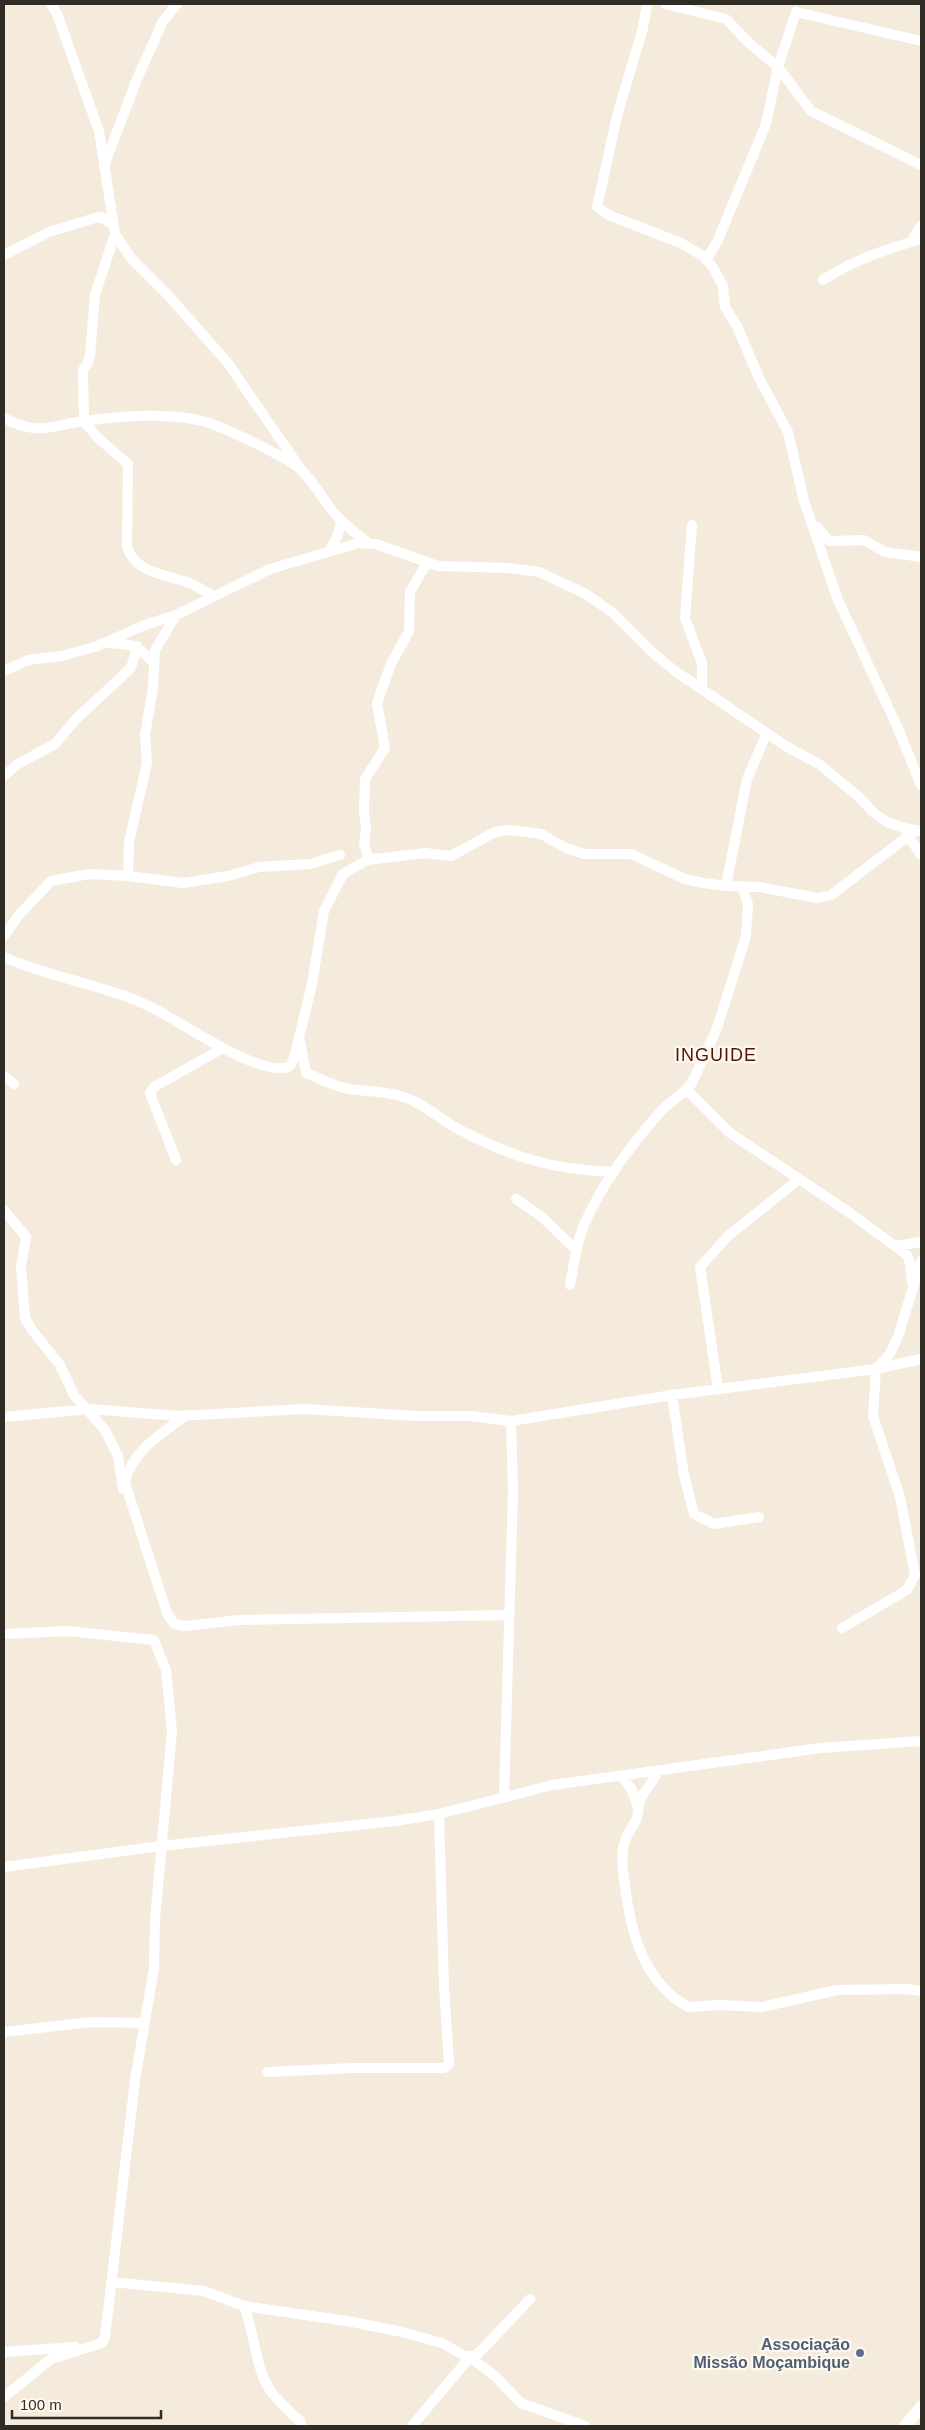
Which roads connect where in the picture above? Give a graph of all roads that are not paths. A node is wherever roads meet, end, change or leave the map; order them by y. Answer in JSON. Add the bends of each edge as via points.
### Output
{"nodes":[{"id":1,"x":52,"y":4,"type":"edge"},
{"id":2,"x":167,"y":4,"type":"edge"},
{"id":3,"x":177,"y":4,"type":"edge"},
{"id":4,"x":660,"y":4,"type":"edge"},
{"id":5,"x":665,"y":4,"type":"edge"},
{"id":6,"x":647,"y":6,"type":"edge"},
{"id":7,"x":162,"y":21,"type":"junction"},
{"id":8,"x":921,"y":41,"type":"edge"},
{"id":9,"x":778,"y":67,"type":"junction"},
{"id":10,"x":921,"y":165,"type":"edge"},
{"id":11,"x":104,"y":167,"type":"junction"},
{"id":12,"x":921,"y":226,"type":"edge"},
{"id":13,"x":114,"y":230,"type":"junction"},
{"id":14,"x":916,"y":241,"type":"edge"},
{"id":15,"x":4,"y":254,"type":"edge"},
{"id":16,"x":706,"y":260,"type":"junction"},
{"id":17,"x":823,"y":280,"type":"dead end"},
{"id":18,"x":4,"y":418,"type":"edge"},
{"id":19,"x":84,"y":421,"type":"junction"},
{"id":20,"x":300,"y":468,"type":"junction"},
{"id":21,"x":341,"y":521,"type":"junction"},
{"id":22,"x":812,"y":522,"type":"junction"},
{"id":23,"x":692,"y":525,"type":"dead end"},
{"id":24,"x":367,"y":542,"type":"junction"},
{"id":25,"x":329,"y":552,"type":"junction"},
{"id":26,"x":921,"y":557,"type":"edge"},
{"id":27,"x":427,"y":563,"type":"junction"},
{"id":28,"x":213,"y":596,"type":"junction"},
{"id":29,"x":176,"y":615,"type":"junction"},
{"id":30,"x":105,"y":643,"type":"junction"},
{"id":31,"x":136,"y":646,"type":"junction"},
{"id":32,"x":153,"y":663,"type":"junction"},
{"id":33,"x":4,"y":671,"type":"edge"},
{"id":34,"x":702,"y":689,"type":"junction"},
{"id":35,"x":767,"y":733,"type":"junction"},
{"id":36,"x":4,"y":776,"type":"edge"},
{"id":37,"x":921,"y":785,"type":"edge"},
{"id":38,"x":915,"y":833,"type":"edge"},
{"id":39,"x":340,"y":855,"type":"dead end"},
{"id":40,"x":921,"y":855,"type":"edge"},
{"id":41,"x":369,"y":859,"type":"junction"},
{"id":42,"x":128,"y":876,"type":"junction"},
{"id":43,"x":726,"y":886,"type":"junction"},
{"id":44,"x":742,"y":886,"type":"junction"},
{"id":45,"x":4,"y":936,"type":"edge"},
{"id":46,"x":4,"y":957,"type":"edge"},
{"id":47,"x":299,"y":1036,"type":"junction"},
{"id":48,"x":223,"y":1048,"type":"junction"},
{"id":49,"x":4,"y":1076,"type":"edge"},
{"id":50,"x":14,"y":1084,"type":"dead end"},
{"id":51,"x":686,"y":1090,"type":"junction"},
{"id":52,"x":176,"y":1160,"type":"dead end"},
{"id":53,"x":614,"y":1172,"type":"junction"},
{"id":54,"x":798,"y":1180,"type":"junction"},
{"id":55,"x":516,"y":1199,"type":"dead end"},
{"id":56,"x":4,"y":1210,"type":"edge"},
{"id":57,"x":921,"y":1242,"type":"edge"},
{"id":58,"x":895,"y":1246,"type":"junction"},
{"id":59,"x":576,"y":1250,"type":"junction"},
{"id":60,"x":921,"y":1261,"type":"edge"},
{"id":61,"x":570,"y":1285,"type":"dead end"},
{"id":62,"x":912,"y":1288,"type":"junction"},
{"id":63,"x":921,"y":1359,"type":"edge"},
{"id":64,"x":876,"y":1369,"type":"junction"},
{"id":65,"x":718,"y":1389,"type":"junction"},
{"id":66,"x":672,"y":1395,"type":"junction"},
{"id":67,"x":89,"y":1410,"type":"junction"},
{"id":68,"x":188,"y":1415,"type":"junction"},
{"id":69,"x":4,"y":1417,"type":"edge"},
{"id":70,"x":511,"y":1421,"type":"junction"},
{"id":71,"x":125,"y":1483,"type":"junction"},
{"id":72,"x":759,"y":1517,"type":"dead end"},
{"id":73,"x":509,"y":1615,"type":"junction"},
{"id":74,"x":842,"y":1628,"type":"dead end"},
{"id":75,"x":4,"y":1634,"type":"edge"},
{"id":76,"x":921,"y":1741,"type":"edge"},
{"id":77,"x":657,"y":1772,"type":"junction"},
{"id":78,"x":622,"y":1776,"type":"junction"},
{"id":79,"x":504,"y":1798,"type":"junction"},
{"id":80,"x":638,"y":1811,"type":"junction"},
{"id":81,"x":439,"y":1814,"type":"junction"},
{"id":82,"x":161,"y":1846,"type":"junction"},
{"id":83,"x":4,"y":1867,"type":"edge"},
{"id":84,"x":921,"y":1991,"type":"edge"},
{"id":85,"x":144,"y":2023,"type":"junction"},
{"id":86,"x":4,"y":2032,"type":"edge"},
{"id":87,"x":267,"y":2072,"type":"dead end"},
{"id":88,"x":111,"y":2282,"type":"junction"},
{"id":89,"x":530,"y":2298,"type":"dead end"},
{"id":90,"x":244,"y":2306,"type":"junction"},
{"id":91,"x":94,"y":2345,"type":"junction"},
{"id":92,"x":4,"y":2352,"type":"edge"},
{"id":93,"x":470,"y":2357,"type":"junction"},
{"id":94,"x":4,"y":2397,"type":"edge"},
{"id":95,"x":921,"y":2407,"type":"edge"},
{"id":96,"x":301,"y":2426,"type":"edge"},
{"id":97,"x":412,"y":2426,"type":"edge"},
{"id":98,"x":585,"y":2426,"type":"edge"},
{"id":99,"x":905,"y":2426,"type":"edge"}],
"edges":[{"from":1,"to":11,"type":"street","via":[[99,131]]},
{"from":2,"to":7,"type":"street"},
{"from":3,"to":7,"type":"street"},
{"from":4,"to":6,"type":"street"},
{"from":5,"to":9,"type":"street","via":[[726,19]]},
{"from":6,"to":16,"type":"street","via":[[617,116],[597,207],[611,216],[681,243]]},
{"from":7,"to":11,"type":"street"},
{"from":8,"to":9,"type":"street","via":[[796,12]]},
{"from":9,"to":10,"type":"street","via":[[811,111]]},
{"from":9,"to":16,"type":"street","via":[[766,124],[718,240]]},
{"from":11,"to":13,"type":"street"},
{"from":12,"to":14,"type":"street"},
{"from":13,"to":15,"type":"street","via":[[98,217],[49,232]]},
{"from":13,"to":19,"type":"street","via":[[98,280],[90,356],[82,374]]},
{"from":13,"to":20,"type":"street","via":[[130,257],[227,362]]},
{"from":14,"to":17,"type":"street","via":[[850,264]]},
{"from":16,"to":22,"type":"street","via":[[723,286],[725,307],[788,432]]},
{"from":18,"to":19,"type":"street","via":[[36,430]]},
{"from":19,"to":20,"type":"street","via":[[159,416],[205,422]]},
{"from":19,"to":28,"type":"street","via":[[128,464],[127,548],[132,560],[148,570],[188,583]]},
{"from":20,"to":21,"type":"street"},
{"from":21,"to":24,"type":"street"},
{"from":21,"to":25,"type":"street"},
{"from":22,"to":26,"type":"street","via":[[829,541],[864,540],[885,552]]},
{"from":22,"to":37,"type":"street","via":[[847,622],[897,726]]},
{"from":23,"to":34,"type":"street","via":[[686,618],[702,663]]},
{"from":24,"to":25,"type":"street"},
{"from":24,"to":27,"type":"street"},
{"from":25,"to":28,"type":"street","via":[[270,569]]},
{"from":27,"to":34,"type":"street","via":[[445,567],[525,570],[558,579],[613,613],[675,672]]},
{"from":27,"to":41,"type":"street","via":[[410,592],[409,631],[394,658],[377,703],[385,748],[365,778],[364,844]]},
{"from":28,"to":29,"type":"street"},
{"from":29,"to":30,"type":"street"},
{"from":29,"to":32,"type":"street","via":[[157,645]]},
{"from":30,"to":31,"type":"street"},
{"from":30,"to":33,"type":"street","via":[[62,656],[28,660]]},
{"from":31,"to":32,"type":"street"},
{"from":31,"to":36,"type":"street","via":[[131,668],[76,719],[55,744],[18,764]]},
{"from":32,"to":42,"type":"street","via":[[146,735],[147,763],[131,834]]},
{"from":34,"to":35,"type":"street"},
{"from":35,"to":38,"type":"street","via":[[834,776],[880,818]]},
{"from":35,"to":43,"type":"street","via":[[747,779]]},
{"from":38,"to":40,"type":"street"},
{"from":38,"to":44,"type":"street","via":[[826,897],[810,898]]},
{"from":39,"to":42,"type":"street","via":[[310,864],[259,867],[183,883]]},
{"from":41,"to":43,"type":"street","via":[[425,853],[451,856],[495,832],[510,830],[541,834],[584,854],[631,854],[685,879]]},
{"from":41,"to":47,"type":"street","via":[[343,874],[324,911],[312,984]]},
{"from":42,"to":45,"type":"street","via":[[89,874],[51,881]]},
{"from":43,"to":44,"type":"street"},
{"from":44,"to":51,"type":"street","via":[[748,904],[746,936],[717,1028]]},
{"from":46,"to":48,"type":"street","via":[[129,998]]},
{"from":47,"to":48,"type":"street","via":[[292,1064],[285,1068],[250,1061]]},
{"from":47,"to":53,"type":"street","via":[[306,1073],[348,1089],[412,1100],[486,1144],[513,1154],[564,1169]]},
{"from":48,"to":52,"type":"street","via":[[150,1092]]},
{"from":49,"to":50,"type":"street"},
{"from":51,"to":53,"type":"street","via":[[662,1110]]},
{"from":51,"to":54,"type":"street","via":[[730,1133]]},
{"from":53,"to":59,"type":"street","via":[[584,1225]]},
{"from":54,"to":58,"type":"street"},
{"from":54,"to":65,"type":"street","via":[[728,1236],[700,1266]]},
{"from":55,"to":59,"type":"street","via":[[542,1217]]},
{"from":56,"to":67,"type":"street","via":[[26,1237],[21,1267],[26,1321],[60,1365],[74,1395]]},
{"from":57,"to":58,"type":"street"},
{"from":58,"to":62,"type":"street","via":[[907,1255]]},
{"from":59,"to":61,"type":"street"},
{"from":60,"to":62,"type":"street"},
{"from":62,"to":64,"type":"street","via":[[898,1337]]},
{"from":63,"to":64,"type":"street"},
{"from":64,"to":65,"type":"street"},
{"from":64,"to":74,"type":"street","via":[[873,1416],[900,1497],[915,1575],[907,1590]]},
{"from":65,"to":66,"type":"street"},
{"from":66,"to":70,"type":"street"},
{"from":66,"to":72,"type":"street","via":[[684,1476],[694,1514],[714,1524]]},
{"from":67,"to":68,"type":"street"},
{"from":67,"to":69,"type":"street"},
{"from":67,"to":71,"type":"street","via":[[105,1430],[118,1456],[124,1492]]},
{"from":68,"to":70,"type":"street","via":[[305,1409],[470,1416]]},
{"from":68,"to":71,"type":"street","via":[[136,1457]]},
{"from":70,"to":73,"type":"street","via":[[513,1491]]},
{"from":71,"to":73,"type":"street","via":[[167,1613],[174,1624]]},
{"from":73,"to":79,"type":"street"},
{"from":75,"to":82,"type":"street","via":[[67,1631],[154,1640],[166,1670],[172,1722]]},
{"from":76,"to":77,"type":"street","via":[[821,1748]]},
{"from":77,"to":78,"type":"street"},
{"from":77,"to":80,"type":"street","via":[[654,1782],[640,1800]]},
{"from":78,"to":79,"type":"street","via":[[552,1785]]},
{"from":78,"to":80,"type":"street","via":[[632,1790]]},
{"from":79,"to":81,"type":"street"},
{"from":80,"to":84,"type":"street","via":[[621,1856],[628,1907],[641,1956],[661,1988],[679,2002],[688,2007],[762,2007],[838,1990]]},
{"from":81,"to":82,"type":"street"},
{"from":81,"to":87,"type":"street","via":[[449,2064],[444,2068]]},
{"from":82,"to":83,"type":"street"},
{"from":82,"to":85,"type":"street","via":[[154,1920],[154,1968]]},
{"from":85,"to":86,"type":"street","via":[[92,2022]]},
{"from":85,"to":88,"type":"street"},
{"from":88,"to":90,"type":"street","via":[[204,2291]]},
{"from":88,"to":91,"type":"street","via":[[105,2337],[102,2343]]},
{"from":89,"to":93,"type":"street","via":[[476,2356]]},
{"from":90,"to":93,"type":"street","via":[[402,2332],[442,2343]]},
{"from":90,"to":96,"type":"street","via":[[253,2329],[264,2378]]},
{"from":91,"to":92,"type":"street"},
{"from":91,"to":94,"type":"street","via":[[51,2359]]},
{"from":93,"to":97,"type":"street"},
{"from":93,"to":98,"type":"street","via":[[496,2377],[521,2403]]},
{"from":95,"to":99,"type":"street"}]}
